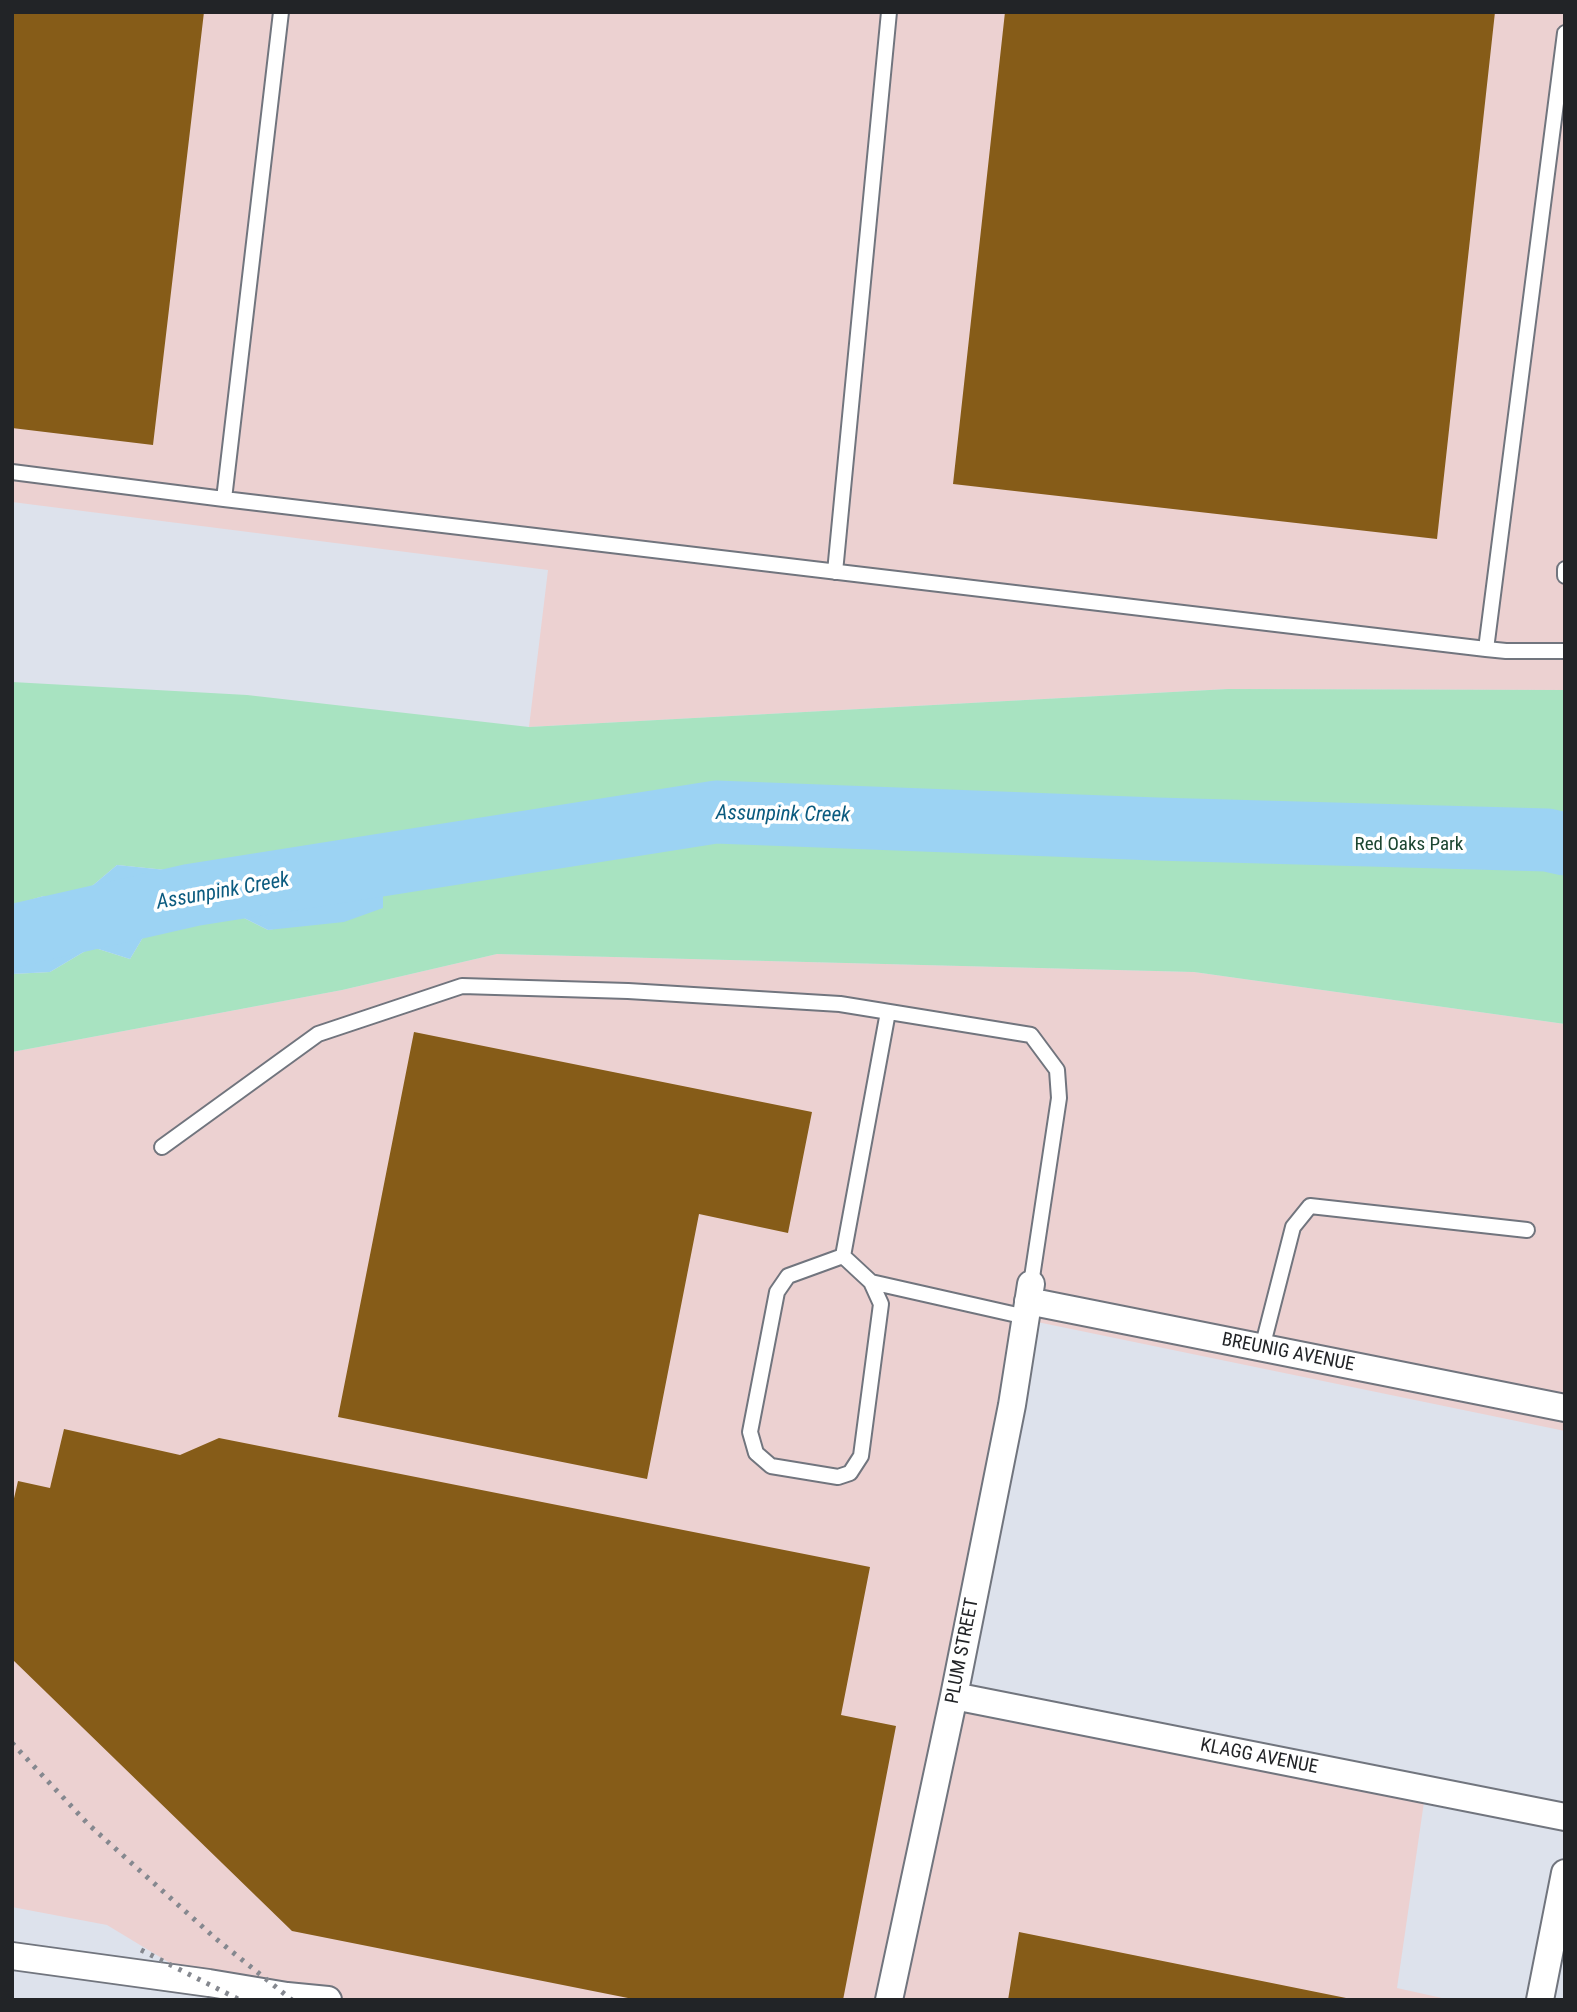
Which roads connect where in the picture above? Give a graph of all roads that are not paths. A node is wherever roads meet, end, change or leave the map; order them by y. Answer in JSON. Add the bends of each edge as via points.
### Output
{"nodes":[{"id":1,"x":281,"y":12,"type":"edge"},
{"id":2,"x":889,"y":12,"type":"edge"},
{"id":3,"x":1565,"y":33,"type":"edge"},
{"id":4,"x":12,"y":472,"type":"edge"},
{"id":5,"x":224,"y":499,"type":"junction"},
{"id":6,"x":1565,"y":569,"type":"edge"},
{"id":7,"x":835,"y":572,"type":"junction"},
{"id":8,"x":1565,"y":576,"type":"edge"},
{"id":9,"x":1486,"y":649,"type":"junction"},
{"id":10,"x":1565,"y":651,"type":"edge"},
{"id":11,"x":888,"y":1012,"type":"junction"},
{"id":12,"x":162,"y":1147,"type":"dead end"},
{"id":13,"x":1527,"y":1230,"type":"dead end"},
{"id":14,"x":843,"y":1256,"type":"junction"},
{"id":15,"x":871,"y":1282,"type":"junction"},
{"id":16,"x":1029,"y":1301,"type":"junction"},
{"id":17,"x":1262,"y":1348,"type":"junction"},
{"id":18,"x":1565,"y":1408,"type":"edge"},
{"id":19,"x":954,"y":1696,"type":"junction"},
{"id":20,"x":1565,"y":1816,"type":"edge"},
{"id":21,"x":1565,"y":1874,"type":"edge"},
{"id":22,"x":12,"y":1956,"type":"edge"},
{"id":23,"x":328,"y":2000,"type":"edge"},
{"id":24,"x":889,"y":2000,"type":"edge"},
{"id":25,"x":1540,"y":2000,"type":"edge"}],
"edges":[{"from":1,"to":5,"type":"lane"},
{"from":2,"to":7,"type":"lane"},
{"from":3,"to":9,"type":"lane"},
{"from":4,"to":5,"type":"lane"},
{"from":5,"to":7,"type":"lane"},
{"from":6,"to":8,"type":"lane"},
{"from":7,"to":9,"type":"lane"},
{"from":9,"to":10,"type":"lane"},
{"from":11,"to":12,"type":"lane","via":[[840,1004],[628,991],[462,986],[318,1034]]},
{"from":11,"to":14,"type":"lane"},
{"from":11,"to":16,"type":"lane","via":[[1031,1035],[1057,1070],[1059,1098]]},
{"from":13,"to":17,"type":"lane","via":[[1310,1206],[1293,1227]]},
{"from":14,"to":15,"type":"lane"},
{"from":14,"to":15,"type":"lane","via":[[788,1276],[777,1292],[750,1432],[756,1453],[771,1466],[838,1477],[850,1473],[861,1456],[881,1304]]},
{"from":15,"to":16,"type":"lane"},
{"from":16,"to":17,"type":"street","name":"BREUNIG AVENUE"},
{"from":16,"to":19,"type":"street","name":"PLUM STREET"},
{"from":17,"to":18,"type":"street","name":"BREUNIG AVENUE"},
{"from":19,"to":20,"type":"street","name":"KLAGG AVENUE"},
{"from":19,"to":24,"type":"street","name":"PLUM STREET"},
{"from":21,"to":25,"type":"street"},
{"from":22,"to":23,"type":"street"}]}
